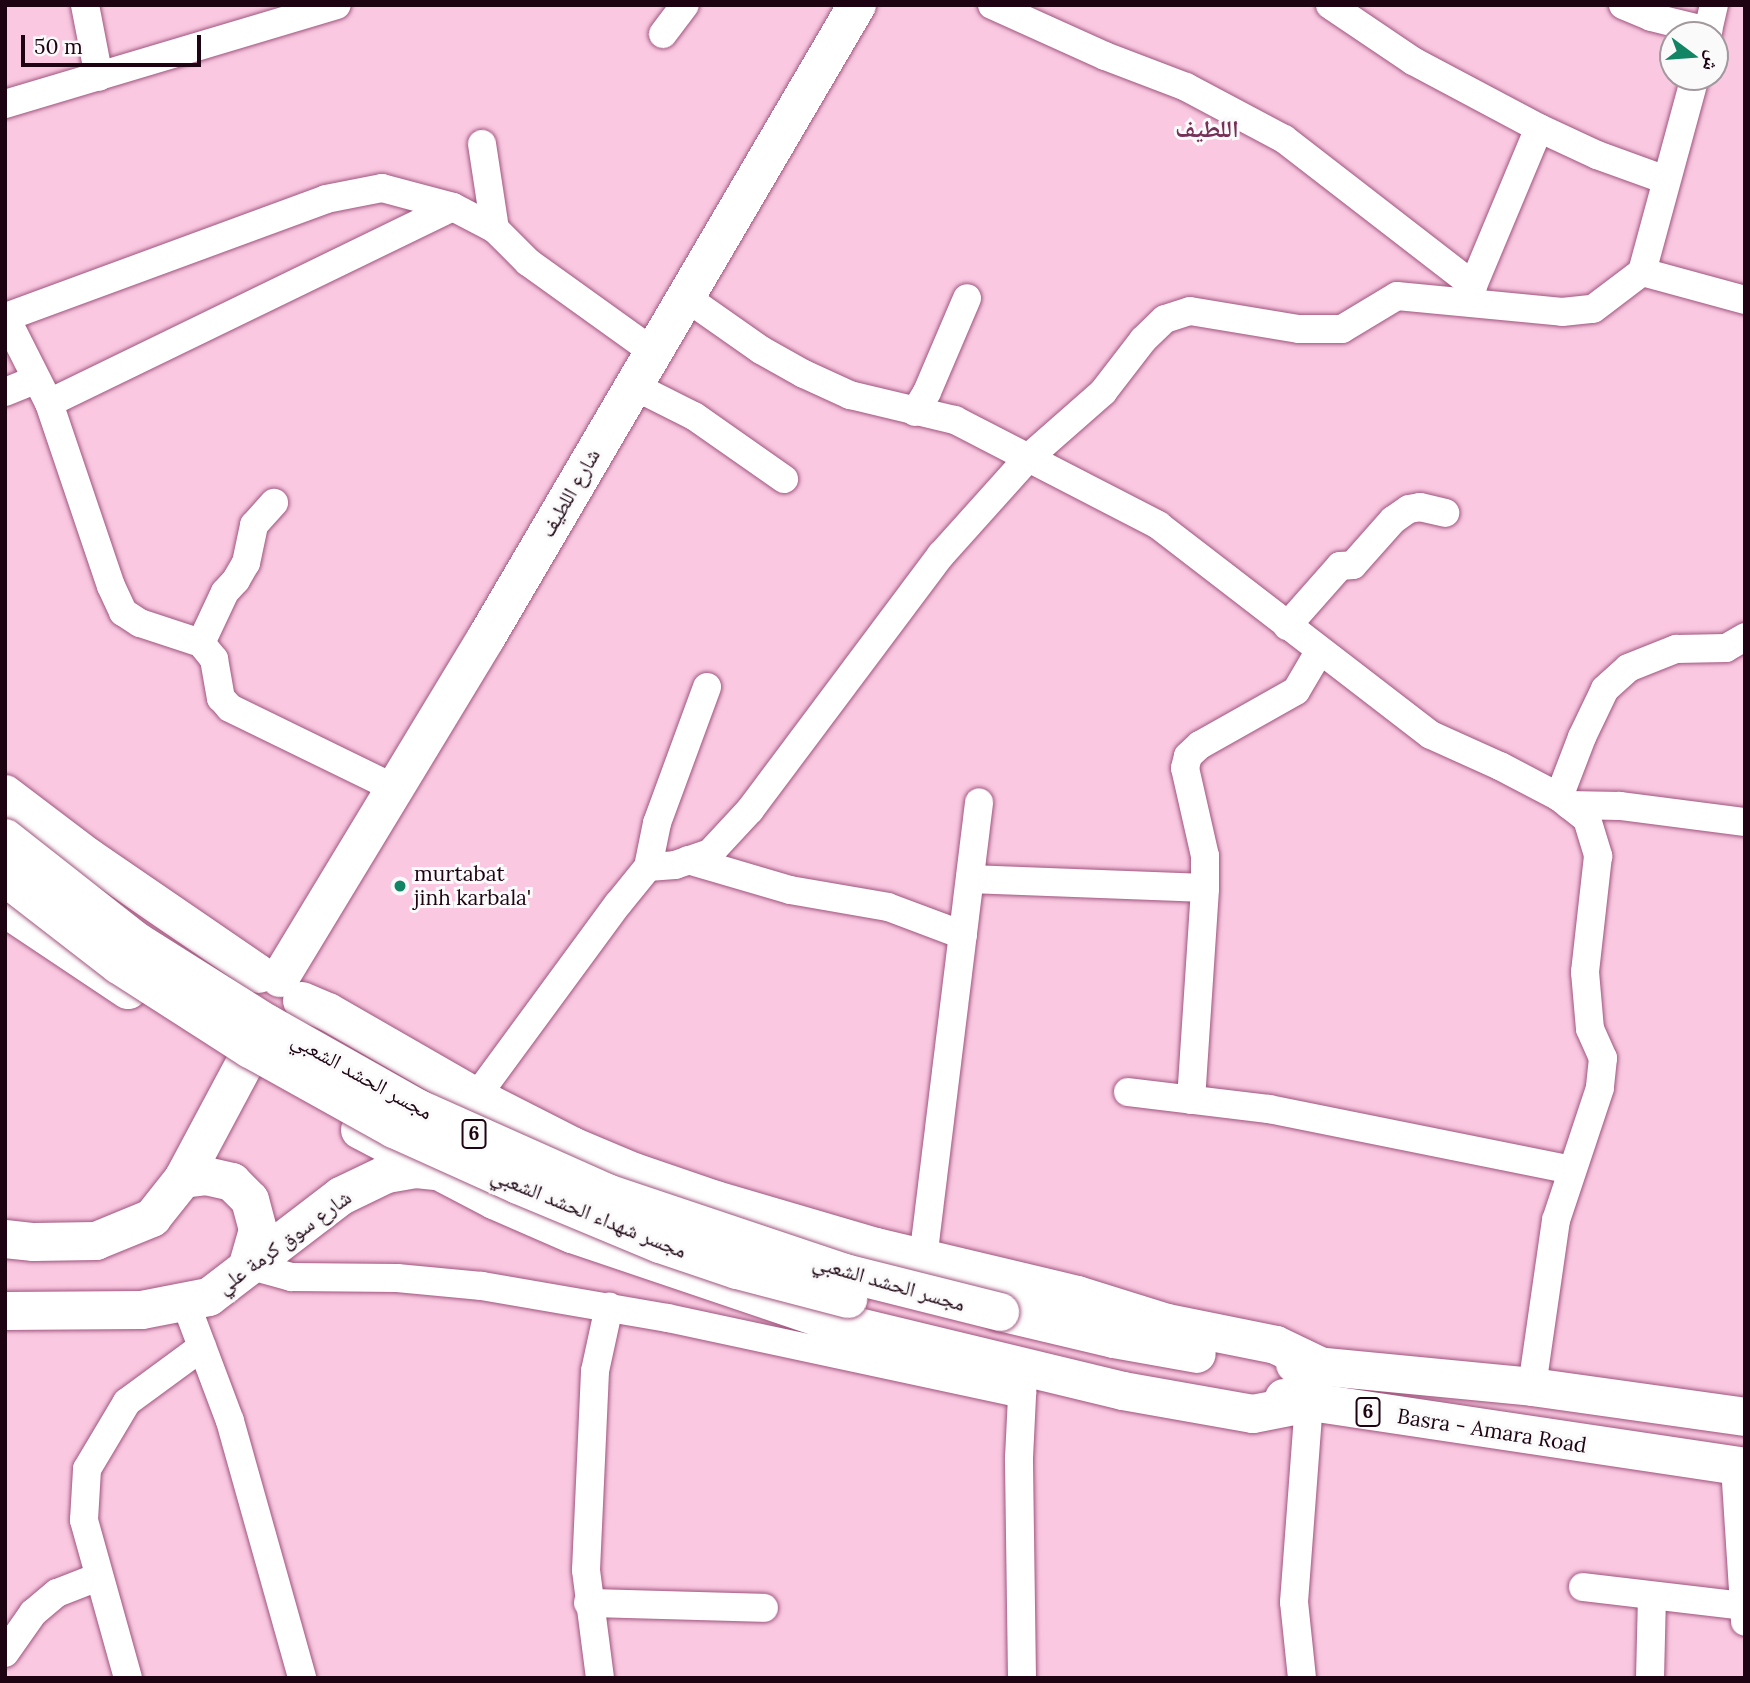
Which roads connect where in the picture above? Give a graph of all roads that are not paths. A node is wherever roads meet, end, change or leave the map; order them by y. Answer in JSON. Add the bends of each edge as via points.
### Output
{"nodes":[{"id":1,"x":85,"y":5,"type":"edge"},
{"id":2,"x":337,"y":5,"type":"edge"},
{"id":3,"x":685,"y":5,"type":"edge"},
{"id":4,"x":858,"y":5,"type":"edge"},
{"id":5,"x":992,"y":5,"type":"edge"},
{"id":6,"x":1330,"y":5,"type":"edge"},
{"id":7,"x":1623,"y":5,"type":"edge"},
{"id":8,"x":1685,"y":21,"type":"edge"},
{"id":9,"x":663,"y":34,"type":"dead end"},
{"id":10,"x":99,"y":76,"type":"junction"},
{"id":11,"x":1691,"y":91,"type":"edge"},
{"id":12,"x":5,"y":104,"type":"edge"},
{"id":13,"x":1539,"y":128,"type":"junction"},
{"id":14,"x":482,"y":144,"type":"dead end"},
{"id":15,"x":1666,"y":180,"type":"junction"},
{"id":16,"x":453,"y":207,"type":"junction"},
{"id":17,"x":495,"y":229,"type":"junction"},
{"id":18,"x":1642,"y":272,"type":"junction"},
{"id":19,"x":1470,"y":293,"type":"junction"},
{"id":20,"x":684,"y":296,"type":"junction"},
{"id":21,"x":967,"y":299,"type":"dead end"},
{"id":22,"x":1745,"y":300,"type":"edge"},
{"id":23,"x":6,"y":317,"type":"edge"},
{"id":24,"x":652,"y":351,"type":"junction"},
{"id":25,"x":632,"y":385,"type":"junction"},
{"id":26,"x":42,"y":391,"type":"junction"},
{"id":27,"x":5,"y":392,"type":"edge"},
{"id":28,"x":915,"y":412,"type":"junction"},
{"id":29,"x":1028,"y":458,"type":"junction"},
{"id":30,"x":784,"y":479,"type":"dead end"},
{"id":31,"x":274,"y":503,"type":"dead end"},
{"id":32,"x":1444,"y":513,"type":"dead end"},
{"id":33,"x":1287,"y":626,"type":"junction"},
{"id":34,"x":1745,"y":637,"type":"edge"},
{"id":35,"x":201,"y":643,"type":"junction"},
{"id":36,"x":1319,"y":652,"type":"junction"},
{"id":37,"x":707,"y":687,"type":"dead end"},
{"id":38,"x":396,"y":789,"type":"junction"},
{"id":39,"x":5,"y":794,"type":"edge"},
{"id":40,"x":1564,"y":801,"type":"junction"},
{"id":41,"x":979,"y":802,"type":"dead end"},
{"id":42,"x":1745,"y":822,"type":"edge"},
{"id":43,"x":5,"y":838,"type":"edge"},
{"id":44,"x":688,"y":860,"type":"junction"},
{"id":45,"x":648,"y":867,"type":"junction"},
{"id":46,"x":5,"y":877,"type":"edge"},
{"id":47,"x":970,"y":880,"type":"junction"},
{"id":48,"x":1205,"y":888,"type":"junction"},
{"id":49,"x":5,"y":908,"type":"edge"},
{"id":50,"x":963,"y":935,"type":"junction"},
{"id":51,"x":281,"y":984,"type":"junction"},
{"id":52,"x":242,"y":1056,"type":"junction"},
{"id":53,"x":433,"y":1073,"type":"junction"},
{"id":54,"x":1128,"y":1092,"type":"dead end"},
{"id":55,"x":476,"y":1097,"type":"junction"},
{"id":56,"x":1191,"y":1100,"type":"junction"},
{"id":57,"x":393,"y":1148,"type":"junction"},
{"id":58,"x":1572,"y":1170,"type":"junction"},
{"id":59,"x":436,"y":1171,"type":"junction"},
{"id":60,"x":183,"y":1179,"type":"junction"},
{"id":61,"x":5,"y":1239,"type":"edge"},
{"id":62,"x":923,"y":1259,"type":"junction"},
{"id":63,"x":248,"y":1265,"type":"junction"},
{"id":64,"x":186,"y":1304,"type":"junction"},
{"id":65,"x":609,"y":1307,"type":"junction"},
{"id":66,"x":5,"y":1311,"type":"edge"},
{"id":67,"x":997,"y":1325,"type":"junction"},
{"id":68,"x":202,"y":1347,"type":"junction"},
{"id":69,"x":1320,"y":1366,"type":"junction"},
{"id":70,"x":1023,"y":1380,"type":"junction"},
{"id":71,"x":1532,"y":1387,"type":"junction"},
{"id":72,"x":1309,"y":1403,"type":"junction"},
{"id":73,"x":1745,"y":1417,"type":"edge"},
{"id":74,"x":1740,"y":1466,"type":"edge"},
{"id":75,"x":98,"y":1577,"type":"junction"},
{"id":76,"x":1583,"y":1587,"type":"dead end"},
{"id":77,"x":1652,"y":1596,"type":"junction"},
{"id":78,"x":588,"y":1603,"type":"junction"},
{"id":79,"x":1744,"y":1606,"type":"edge"},
{"id":80,"x":764,"y":1608,"type":"dead end"},
{"id":81,"x":1745,"y":1622,"type":"edge"},
{"id":82,"x":5,"y":1653,"type":"edge"},
{"id":83,"x":128,"y":1678,"type":"edge"},
{"id":84,"x":302,"y":1678,"type":"edge"},
{"id":85,"x":600,"y":1678,"type":"edge"},
{"id":86,"x":1022,"y":1678,"type":"edge"},
{"id":87,"x":1302,"y":1678,"type":"edge"},
{"id":88,"x":1650,"y":1678,"type":"edge"}],
"edges":[{"from":1,"to":10,"type":"street"},
{"from":2,"to":10,"type":"street"},
{"from":3,"to":9,"type":"street"},
{"from":4,"to":20,"type":"main road","name":"شارع اللطيف"},
{"from":5,"to":19,"type":"street","via":[[1186,87],[1284,139]]},
{"from":6,"to":13,"type":"street","via":[[1413,61]]},
{"from":7,"to":8,"type":"street","via":[[1651,17]]},
{"from":10,"to":12,"type":"street"},
{"from":11,"to":15,"type":"street"},
{"from":13,"to":15,"type":"street"},
{"from":13,"to":19,"type":"street"},
{"from":14,"to":17,"type":"street"},
{"from":15,"to":18,"type":"street"},
{"from":16,"to":17,"type":"street"},
{"from":16,"to":23,"type":"street","via":[[382,188],[326,199]]},
{"from":16,"to":26,"type":"street"},
{"from":17,"to":24,"type":"street","via":[[528,262]]},
{"from":18,"to":19,"type":"street","via":[[1593,309],[1562,312],[1494,307]]},
{"from":18,"to":22,"type":"street"},
{"from":19,"to":29,"type":"street","via":[[1397,296],[1342,329],[1298,329],[1190,311],[1165,319],[1103,391]]},
{"from":20,"to":24,"type":"main road","name":"شارع اللطيف"},
{"from":20,"to":28,"type":"street","via":[[804,374],[850,395]]},
{"from":21,"to":28,"type":"street"},
{"from":23,"to":26,"type":"street"},
{"from":24,"to":25,"type":"main road","name":"شارع اللطيف"},
{"from":25,"to":30,"type":"street","via":[[694,416]]},
{"from":25,"to":38,"type":"main road","name":"شارع اللطيف"},
{"from":26,"to":27,"type":"street"},
{"from":26,"to":35,"type":"street","via":[[123,612],[140,623]]},
{"from":28,"to":29,"type":"street","via":[[955,420]]},
{"from":29,"to":33,"type":"street","via":[[1158,526]]},
{"from":29,"to":44,"type":"street","via":[[894,615],[750,810],[710,853]]},
{"from":31,"to":35,"type":"street","via":[[254,525],[246,563],[225,592]]},
{"from":32,"to":33,"type":"street","via":[[1420,507],[1393,520],[1353,565],[1340,566]]},
{"from":33,"to":36,"type":"street"},
{"from":34,"to":40,"type":"street","via":[[1727,648],[1676,649],[1628,668],[1605,689],[1582,737]]},
{"from":35,"to":38,"type":"street","via":[[214,659],[221,698],[230,708]]},
{"from":36,"to":40,"type":"street","via":[[1431,735]]},
{"from":36,"to":48,"type":"street","via":[[1296,691],[1188,756],[1185,768],[1205,856]]},
{"from":37,"to":45,"type":"street","via":[[657,823]]},
{"from":38,"to":51,"type":"main road","name":"شارع اللطيف"},
{"from":39,"to":51,"type":"main road","via":[[88,857]]},
{"from":40,"to":42,"type":"street"},
{"from":40,"to":58,"type":"street","via":[[1587,819],[1598,856],[1585,972],[1590,1029],[1602,1058],[1600,1088]]},
{"from":41,"to":47,"type":"street"},
{"from":43,"to":67,"type":"main road","name":"مجسر الحشد الشعبي","number":"6","bridge":true,"via":[[136,942],[417,1108],[607,1193]]},
{"from":44,"to":45,"type":"street"},
{"from":44,"to":50,"type":"street","via":[[790,890],[888,907]]},
{"from":45,"to":55,"type":"street"},
{"from":46,"to":67,"type":"main road","name":"مجسر شهداء الحشد الشعبي","number":"6","bridge":true,"via":[[120,965],[250,1049],[394,1129],[467,1163],[597,1219],[737,1270]]},
{"from":47,"to":48,"type":"street"},
{"from":47,"to":50,"type":"street"},
{"from":48,"to":56,"type":"street"},
{"from":49,"to":52,"type":"main road","via":[[93,969]]},
{"from":50,"to":62,"type":"street"},
{"from":51,"to":52,"type":"main road","via":[[306,1018],[303,1036],[294,1051],[279,1061]]},
{"from":51,"to":52,"type":"main road","via":[[242,978],[227,988],[216,1012]]},
{"from":51,"to":53,"type":"main road"},
{"from":52,"to":57,"type":"main road","via":[[291,1090]]},
{"from":52,"to":60,"type":"main road","via":[[207,1139]]},
{"from":53,"to":55,"type":"main road"},
{"from":53,"to":57,"type":"main road","via":[[418,1074],[392,1091],[385,1104],[382,1119]]},
{"from":54,"to":56,"type":"street"},
{"from":55,"to":62,"type":"main road","via":[[634,1172],[802,1227]]},
{"from":56,"to":58,"type":"street","via":[[1269,1110]]},
{"from":57,"to":59,"type":"main road"},
{"from":58,"to":71,"type":"street","via":[[1556,1220]]},
{"from":59,"to":63,"type":"main road","name":"شارع سوق كرمة علي","via":[[387,1174],[341,1196]]},
{"from":59,"to":70,"type":"main road","via":[[572,1234],[668,1269]]},
{"from":60,"to":61,"type":"main road","via":[[152,1218],[96,1241]]},
{"from":60,"to":63,"type":"main road","via":[[206,1176],[232,1182],[250,1200],[258,1230]]},
{"from":62,"to":69,"type":"main road","via":[[1077,1295],[1167,1323],[1276,1345]]},
{"from":63,"to":64,"type":"main road","name":"شارع سوق كرمة علي","via":[[209,1297]]},
{"from":63,"to":65,"type":"street","via":[[291,1278],[397,1278],[482,1286]]},
{"from":64,"to":66,"type":"main road","name":"شارع سوق كرمة علي","via":[[128,1311]]},
{"from":64,"to":68,"type":"street"},
{"from":65,"to":70,"type":"street"},
{"from":65,"to":78,"type":"street","via":[[595,1371]]},
{"from":67,"to":69,"type":"main road","name":"Basra - Amara Road","number":"6"},
{"from":67,"to":72,"type":"main road","name":"Basra - Amara Road","number":"6","via":[[1184,1381]]},
{"from":68,"to":75,"type":"street","via":[[127,1402],[87,1469],[84,1520]]},
{"from":68,"to":84,"type":"street","via":[[230,1421]]},
{"from":69,"to":71,"type":"main road","name":"Basra - Amara Road","number":"6"},
{"from":70,"to":72,"type":"main road","via":[[1123,1391],[1253,1414]]},
{"from":70,"to":86,"type":"street","via":[[1019,1458]]},
{"from":71,"to":73,"type":"main road","name":"Basra - Amara Road","number":"6"},
{"from":72,"to":74,"type":"main road","name":"Basra - Amara Road","number":"6"},
{"from":72,"to":87,"type":"street","via":[[1294,1602]]},
{"from":74,"to":79,"type":"street"},
{"from":75,"to":82,"type":"street","via":[[57,1592],[33,1613]]},
{"from":75,"to":83,"type":"street"},
{"from":76,"to":77,"type":"street"},
{"from":77,"to":79,"type":"street"},
{"from":77,"to":88,"type":"street"},
{"from":78,"to":80,"type":"street"},
{"from":78,"to":85,"type":"street"},
{"from":79,"to":81,"type":"street"}]}
